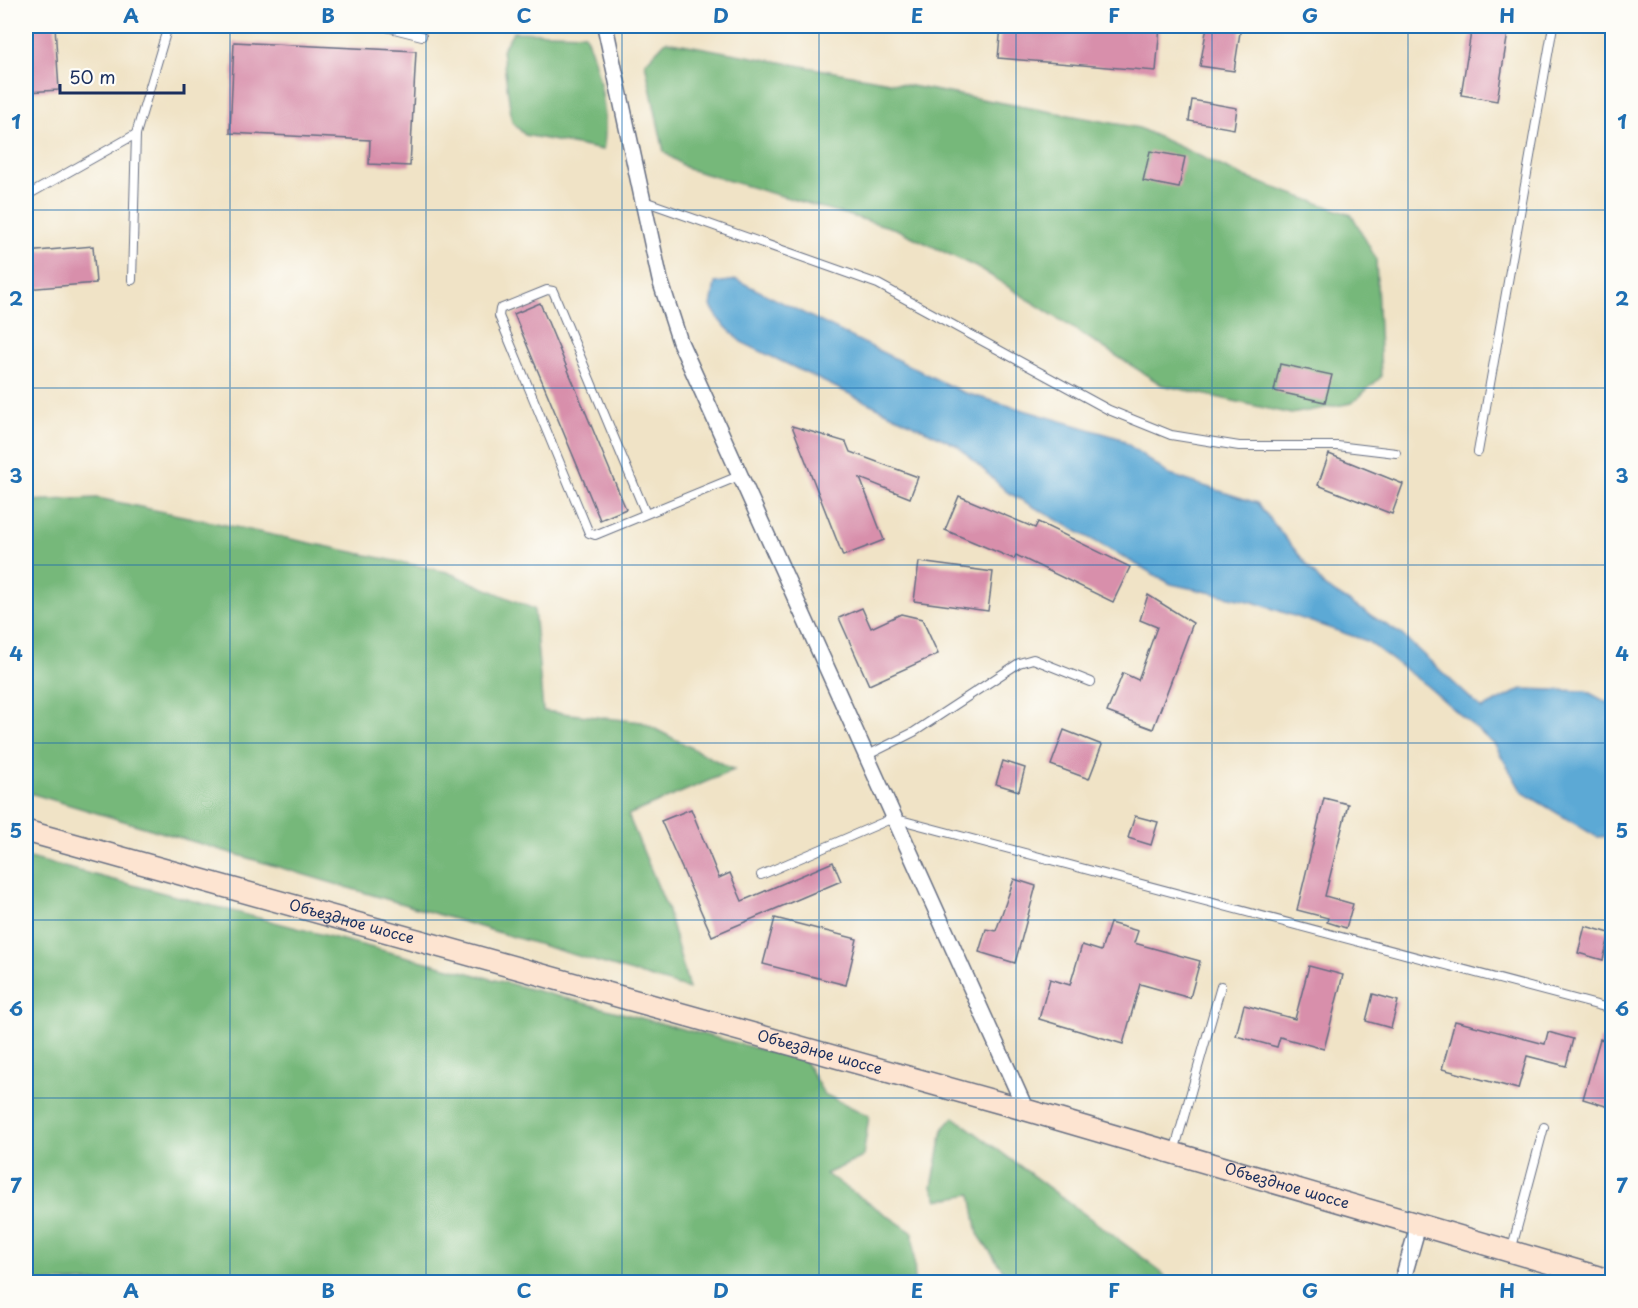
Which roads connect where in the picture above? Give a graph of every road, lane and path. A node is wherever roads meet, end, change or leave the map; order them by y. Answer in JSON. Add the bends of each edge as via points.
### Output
{"nodes":[{"id":1,"x":168,"y":26,"type":"edge"},
{"id":2,"x":382,"y":26,"type":"edge"},
{"id":3,"x":605,"y":26,"type":"edge"},
{"id":4,"x":1553,"y":26,"type":"edge"},
{"id":5,"x":422,"y":36,"type":"dead end"},
{"id":6,"x":136,"y":135,"type":"junction"},
{"id":7,"x":26,"y":196,"type":"edge"},
{"id":8,"x":642,"y":201,"type":"junction"},
{"id":9,"x":132,"y":280,"type":"dead end"},
{"id":10,"x":1478,"y":452,"type":"dead end"},
{"id":11,"x":1396,"y":453,"type":"dead end"},
{"id":12,"x":739,"y":476,"type":"junction"},
{"id":13,"x":646,"y":514,"type":"junction"},
{"id":14,"x":1091,"y":682,"type":"dead end"},
{"id":15,"x":865,"y":756,"type":"junction"},
{"id":16,"x":893,"y":818,"type":"junction"},
{"id":17,"x":26,"y":831,"type":"edge"},
{"id":18,"x":761,"y":875,"type":"dead end"},
{"id":19,"x":1221,"y":986,"type":"dead end"},
{"id":20,"x":1612,"y":1009,"type":"edge"},
{"id":21,"x":1026,"y":1110,"type":"junction"},
{"id":22,"x":1544,"y":1127,"type":"dead end"},
{"id":23,"x":1173,"y":1154,"type":"junction"},
{"id":24,"x":1418,"y":1226,"type":"junction"},
{"id":25,"x":1510,"y":1252,"type":"junction"},
{"id":26,"x":1612,"y":1281,"type":"edge"},
{"id":27,"x":1402,"y":1282,"type":"edge"}],
"edges":[{"from":1,"to":6,"type":"lane"},
{"from":2,"to":5,"type":"lane"},
{"from":3,"to":8,"type":"street"},
{"from":4,"to":10,"type":"lane"},
{"from":6,"to":7,"type":"lane"},
{"from":6,"to":9,"type":"lane"},
{"from":8,"to":11,"type":"lane","via":[[878,284],[1109,410],[1171,435],[1239,446],[1336,446]]},
{"from":8,"to":12,"type":"street","via":[[660,280],[680,342]]},
{"from":12,"to":13,"type":"lane"},
{"from":12,"to":15,"type":"street"},
{"from":13,"to":13,"type":"lane","via":[[595,535],[589,533],[499,315],[500,309],[547,290],[554,291]]},
{"from":14,"to":15,"type":"lane","via":[[1033,658],[1019,663],[914,732]]},
{"from":15,"to":16,"type":"street"},
{"from":16,"to":18,"type":"lane"},
{"from":16,"to":20,"type":"lane"},
{"from":16,"to":21,"type":"street"},
{"from":17,"to":21,"type":"main road","name":"Объездное шоссе"},
{"from":19,"to":23,"type":"lane"},
{"from":21,"to":23,"type":"main road","name":"Объездное шоссе"},
{"from":22,"to":25,"type":"lane"},
{"from":23,"to":24,"type":"main road","name":"Объездное шоссе"},
{"from":24,"to":25,"type":"main road","name":"Объездное шоссе"},
{"from":24,"to":27,"type":"street"},
{"from":25,"to":26,"type":"main road","name":"Объездное шоссе"}]}
